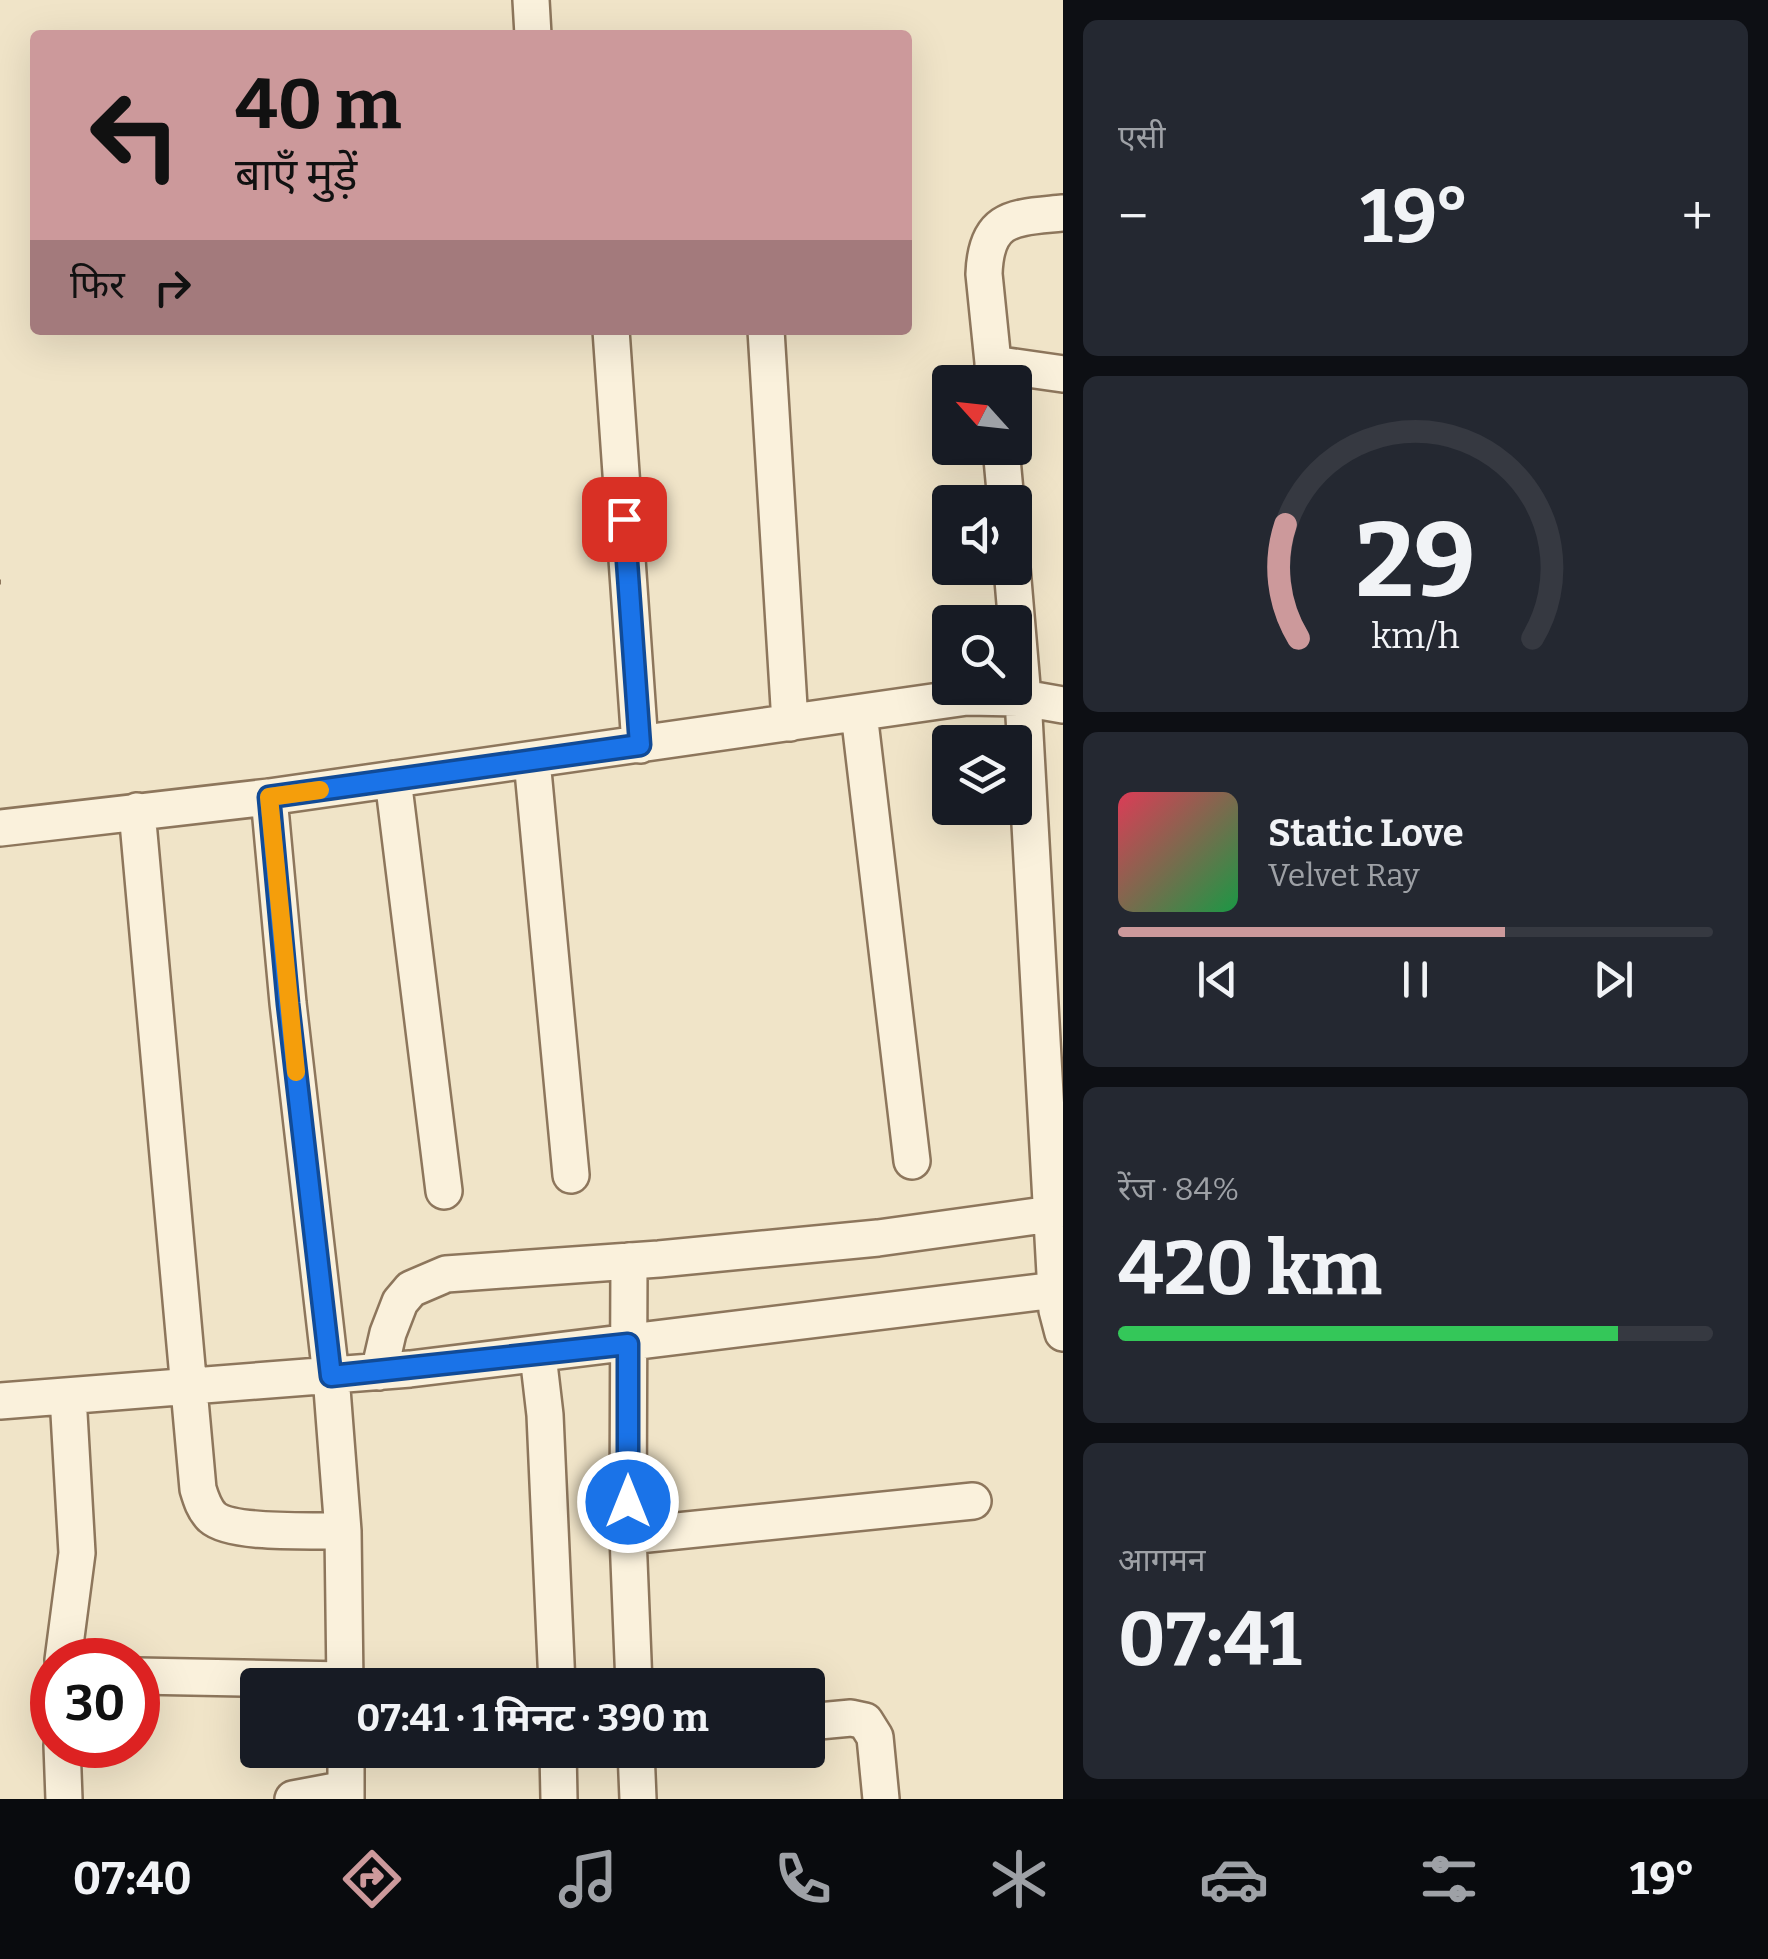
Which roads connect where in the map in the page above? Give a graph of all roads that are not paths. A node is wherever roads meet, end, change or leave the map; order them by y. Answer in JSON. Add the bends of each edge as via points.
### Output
{"nodes":[{"id":1,"x":531,"y":0,"type":"edge"},
{"id":2,"x":533,"y":30,"type":"edge"},
{"id":3,"x":1063,"y":214,"type":"edge"},
{"id":4,"x":612,"y":335,"type":"edge"},
{"id":5,"x":766,"y":335,"type":"edge"},
{"id":6,"x":993,"y":365,"type":"edge"},
{"id":7,"x":1032,"y":374,"type":"edge"},
{"id":8,"x":1063,"y":374,"type":"edge"},
{"id":9,"x":1032,"y":699,"type":"edge"},
{"id":10,"x":932,"y":702,"type":"edge"},
{"id":11,"x":1025,"y":705,"type":"edge"},
{"id":12,"x":1063,"y":705,"type":"edge"},
{"id":13,"x":859,"y":713,"type":"junction"},
{"id":14,"x":790,"y":723,"type":"junction"},
{"id":15,"x":640,"y":745,"type":"junction"},
{"id":16,"x":532,"y":760,"type":"junction"},
{"id":17,"x":393,"y":779,"type":"junction"},
{"id":18,"x":269,"y":797,"type":"junction"},
{"id":19,"x":137,"y":811,"type":"junction"},
{"id":20,"x":0,"y":828,"type":"edge"},
{"id":21,"x":1053,"y":1087,"type":"edge"},
{"id":22,"x":912,"y":1161,"type":"dead end"},
{"id":23,"x":572,"y":1175,"type":"dead end"},
{"id":24,"x":444,"y":1191,"type":"dead end"},
{"id":25,"x":1051,"y":1214,"type":"junction"},
{"id":26,"x":629,"y":1261,"type":"junction"},
{"id":27,"x":1060,"y":1310,"type":"edge"},
{"id":28,"x":628,"y":1344,"type":"junction"},
{"id":29,"x":538,"y":1355,"type":"junction"},
{"id":30,"x":379,"y":1372,"type":"junction"},
{"id":31,"x":331,"y":1376,"type":"junction"},
{"id":32,"x":189,"y":1388,"type":"junction"},
{"id":33,"x":68,"y":1396,"type":"junction"},
{"id":34,"x":0,"y":1401,"type":"edge"},
{"id":35,"x":974,"y":1500,"type":"dead end"},
{"id":36,"x":344,"y":1531,"type":"junction"},
{"id":37,"x":628,"y":1536,"type":"junction"},
{"id":38,"x":66,"y":1638,"type":"edge"},
{"id":39,"x":345,"y":1668,"type":"edge"},
{"id":40,"x":556,"y":1668,"type":"edge"},
{"id":41,"x":633,"y":1668,"type":"edge"},
{"id":42,"x":160,"y":1677,"type":"edge"},
{"id":43,"x":240,"y":1679,"type":"edge"},
{"id":44,"x":825,"y":1720,"type":"edge"},
{"id":45,"x":63,"y":1768,"type":"edge"},
{"id":46,"x":346,"y":1768,"type":"edge"},
{"id":47,"x":558,"y":1768,"type":"edge"},
{"id":48,"x":637,"y":1768,"type":"edge"},
{"id":49,"x":346,"y":1794,"type":"edge"},
{"id":50,"x":64,"y":1799,"type":"edge"},
{"id":51,"x":293,"y":1799,"type":"edge"},
{"id":52,"x":559,"y":1799,"type":"edge"},
{"id":53,"x":638,"y":1799,"type":"edge"},
{"id":54,"x":881,"y":1799,"type":"edge"}],
"edges":[{"from":1,"to":2,"type":"street"},
{"from":3,"to":6,"type":"street","via":[[1014,218],[991,238],[984,274]]},
{"from":4,"to":15,"type":"street"},
{"from":5,"to":14,"type":"street"},
{"from":7,"to":8,"type":"street"},
{"from":9,"to":12,"type":"street"},
{"from":10,"to":13,"type":"street"},
{"from":11,"to":21,"type":"street"},
{"from":13,"to":14,"type":"street"},
{"from":13,"to":22,"type":"street"},
{"from":14,"to":15,"type":"street"},
{"from":15,"to":16,"type":"street"},
{"from":16,"to":17,"type":"street"},
{"from":16,"to":23,"type":"street"},
{"from":17,"to":18,"type":"street"},
{"from":17,"to":24,"type":"street"},
{"from":18,"to":19,"type":"street"},
{"from":18,"to":31,"type":"street"},
{"from":19,"to":20,"type":"street"},
{"from":19,"to":32,"type":"street"},
{"from":21,"to":25,"type":"street"},
{"from":25,"to":26,"type":"street"},
{"from":25,"to":27,"type":"street"},
{"from":26,"to":28,"type":"street"},
{"from":26,"to":30,"type":"street","via":[[426,1280],[400,1302]]},
{"from":27,"to":28,"type":"street"},
{"from":28,"to":29,"type":"street"},
{"from":28,"to":37,"type":"street"},
{"from":29,"to":30,"type":"street"},
{"from":29,"to":40,"type":"street"},
{"from":30,"to":31,"type":"street"},
{"from":31,"to":32,"type":"street"},
{"from":31,"to":36,"type":"street"},
{"from":32,"to":33,"type":"street"},
{"from":32,"to":36,"type":"street","via":[[198,1489],[213,1518],[242,1527]]},
{"from":33,"to":34,"type":"street"},
{"from":33,"to":38,"type":"street","via":[[77,1552]]},
{"from":35,"to":37,"type":"street"},
{"from":36,"to":39,"type":"street"},
{"from":37,"to":41,"type":"street"},
{"from":42,"to":43,"type":"street"},
{"from":44,"to":54,"type":"street","via":[[851,1718],[872,1728]]},
{"from":45,"to":50,"type":"street"},
{"from":46,"to":49,"type":"street"},
{"from":47,"to":52,"type":"street"},
{"from":48,"to":53,"type":"street"},
{"from":49,"to":51,"type":"street"}]}
